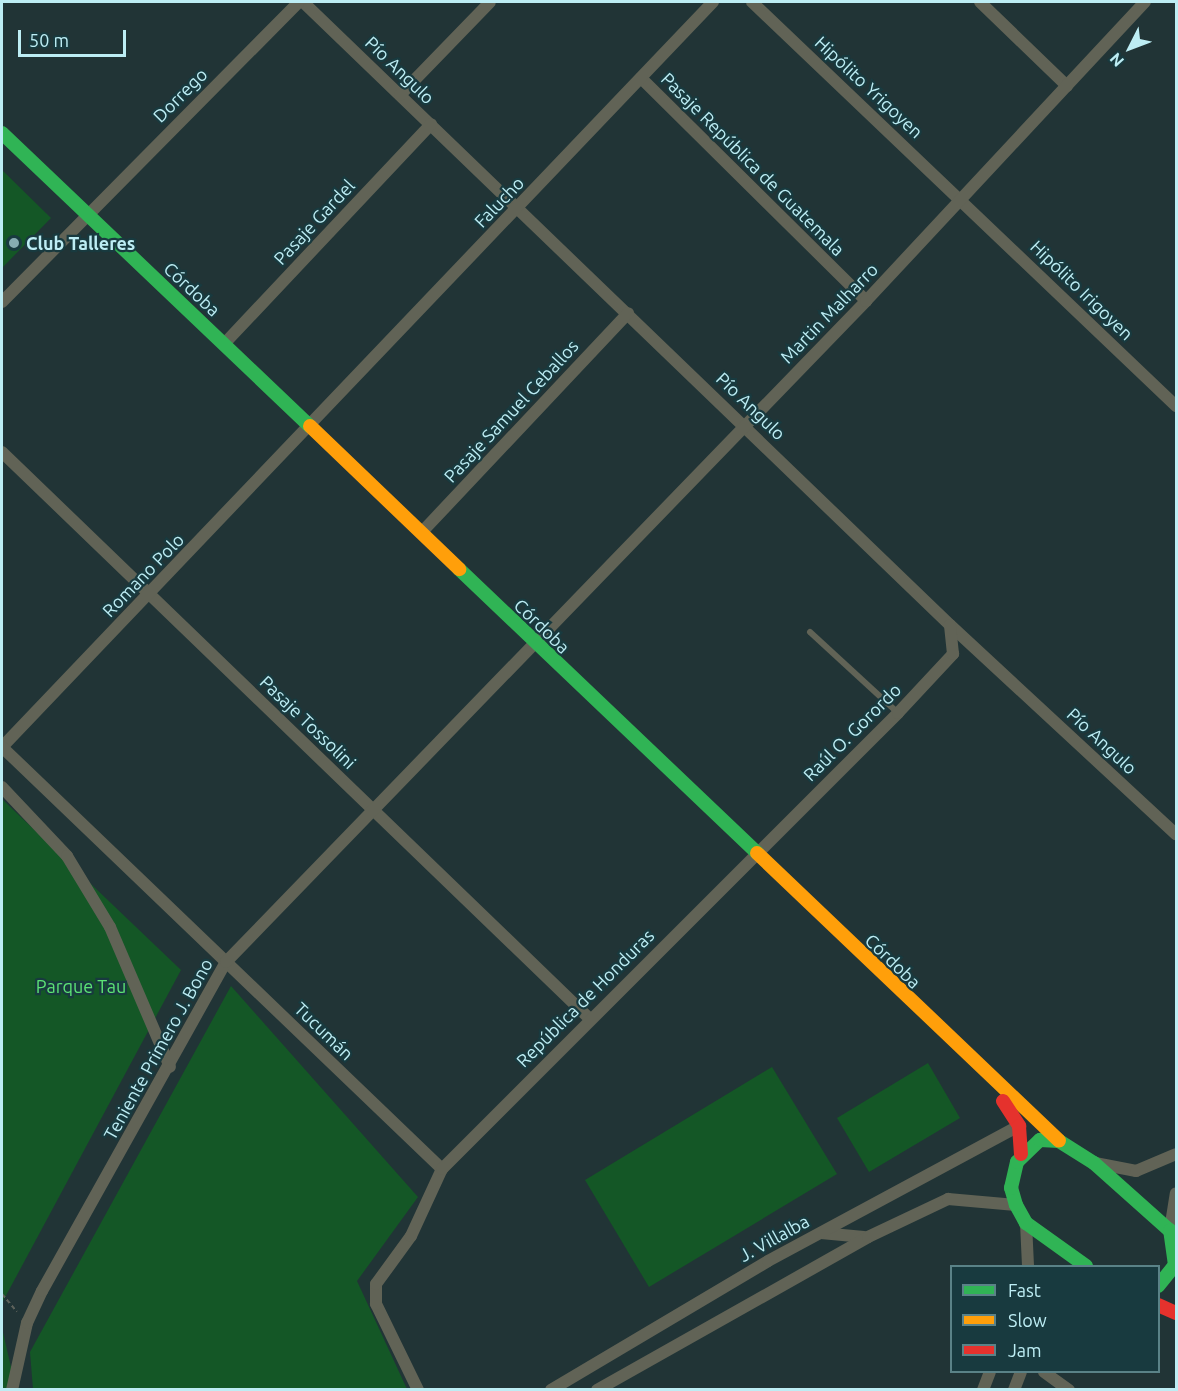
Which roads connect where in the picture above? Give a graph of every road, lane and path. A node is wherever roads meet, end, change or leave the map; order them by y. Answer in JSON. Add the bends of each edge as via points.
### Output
{"nodes":[{"id":1,"x":301,"y":2,"type":"edge"},
{"id":2,"x":490,"y":2,"type":"edge"},
{"id":3,"x":713,"y":2,"type":"edge"},
{"id":4,"x":752,"y":2,"type":"edge"},
{"id":5,"x":980,"y":2,"type":"edge"},
{"id":6,"x":1144,"y":2,"type":"edge"},
{"id":7,"x":641,"y":78,"type":"junction"},
{"id":8,"x":1067,"y":86,"type":"junction"},
{"id":9,"x":400,"y":95,"type":"junction"},
{"id":10,"x":431,"y":124,"type":"junction"},
{"id":11,"x":2,"y":134,"type":"edge"},
{"id":12,"x":2,"y":147,"type":"edge"},
{"id":13,"x":962,"y":199,"type":"junction"},
{"id":14,"x":518,"y":208,"type":"junction"},
{"id":15,"x":84,"y":219,"type":"junction"},
{"id":16,"x":866,"y":301,"type":"junction"},
{"id":17,"x":2,"y":302,"type":"edge"},
{"id":18,"x":628,"y":313,"type":"junction"},
{"id":19,"x":224,"y":344,"type":"junction"},
{"id":20,"x":1176,"y":406,"type":"edge"},
{"id":21,"x":745,"y":426,"type":"junction"},
{"id":22,"x":306,"y":430,"type":"junction"},
{"id":23,"x":2,"y":452,"type":"edge"},
{"id":24,"x":420,"y":533,"type":"junction"},
{"id":25,"x":149,"y":594,"type":"junction"},
{"id":26,"x":950,"y":625,"type":"junction"},
{"id":27,"x":810,"y":632,"type":"dead end"},
{"id":28,"x":529,"y":645,"type":"junction"},
{"id":29,"x":898,"y":713,"type":"junction"},
{"id":30,"x":2,"y":747,"type":"edge"},
{"id":31,"x":2,"y":787,"type":"edge"},
{"id":32,"x":372,"y":808,"type":"junction"},
{"id":33,"x":1176,"y":834,"type":"edge"},
{"id":34,"x":751,"y":857,"type":"junction"},
{"id":35,"x":226,"y":962,"type":"junction"},
{"id":36,"x":590,"y":1018,"type":"junction"},
{"id":37,"x":170,"y":1067,"type":"junction"},
{"id":38,"x":1019,"y":1126,"type":"junction"},
{"id":39,"x":1059,"y":1142,"type":"junction"},
{"id":40,"x":1021,"y":1154,"type":"junction"},
{"id":41,"x":1176,"y":1154,"type":"edge"},
{"id":42,"x":1094,"y":1163,"type":"junction"},
{"id":43,"x":442,"y":1169,"type":"junction"},
{"id":44,"x":1176,"y":1193,"type":"edge"},
{"id":45,"x":1016,"y":1205,"type":"junction"},
{"id":46,"x":1026,"y":1223,"type":"junction"},
{"id":47,"x":821,"y":1233,"type":"junction"},
{"id":48,"x":1173,"y":1233,"type":"edge"},
{"id":49,"x":868,"y":1236,"type":"junction"},
{"id":50,"x":1028,"y":1265,"type":"edge"},
{"id":51,"x":1079,"y":1265,"type":"edge"},
{"id":52,"x":1160,"y":1284,"type":"edge"},
{"id":53,"x":2,"y":1294,"type":"edge"},
{"id":54,"x":1160,"y":1306,"type":"edge"},
{"id":55,"x":1176,"y":1313,"type":"edge"},
{"id":56,"x":27,"y":1323,"type":"junction"},
{"id":57,"x":989,"y":1373,"type":"edge"},
{"id":58,"x":1020,"y":1373,"type":"edge"},
{"id":59,"x":1047,"y":1373,"type":"edge"},
{"id":60,"x":12,"y":1389,"type":"edge"},
{"id":61,"x":418,"y":1389,"type":"edge"},
{"id":62,"x":550,"y":1389,"type":"edge"},
{"id":63,"x":597,"y":1389,"type":"edge"},
{"id":64,"x":983,"y":1389,"type":"edge"},
{"id":65,"x":1014,"y":1389,"type":"edge"},
{"id":66,"x":1069,"y":1389,"type":"edge"}],
"edges":[{"from":1,"to":9,"type":"street","name":"Pío Angulo"},
{"from":1,"to":15,"type":"street","name":"Dorrego"},
{"from":2,"to":9,"type":"street"},
{"from":3,"to":7,"type":"street","name":"Falucho"},
{"from":4,"to":13,"type":"street","name":"Hipólito Yrigoyen"},
{"from":5,"to":8,"type":"street"},
{"from":6,"to":8,"type":"street","name":"Martin Malharro"},
{"from":7,"to":14,"type":"street","name":"Falucho"},
{"from":7,"to":16,"type":"street","name":"Pasaje República de Guatemala"},
{"from":8,"to":13,"type":"street","name":"Martin Malharro"},
{"from":9,"to":10,"type":"street","name":"Pío Angulo"},
{"from":10,"to":14,"type":"street","name":"Pío Angulo"},
{"from":10,"to":19,"type":"street","name":"Pasaje Gardel"},
{"from":11,"to":15,"type":"street","name":"Córdoba"},
{"from":12,"to":15,"type":"street","name":"Córdoba"},
{"from":13,"to":16,"type":"street","name":"Martin Malharro"},
{"from":13,"to":20,"type":"street","name":"Hipólito Irigoyen"},
{"from":14,"to":18,"type":"street","name":"Pío Angulo"},
{"from":14,"to":22,"type":"street","name":"Falucho"},
{"from":15,"to":17,"type":"street","name":"Dorrego"},
{"from":15,"to":19,"type":"street","name":"Córdoba"},
{"from":15,"to":22,"type":"street","name":"Córdoba"},
{"from":16,"to":21,"type":"street","name":"Martin Malharro"},
{"from":18,"to":21,"type":"street","name":"Pío Angulo"},
{"from":18,"to":24,"type":"street","name":"Pasaje Samuel Ceballos"},
{"from":19,"to":22,"type":"street","name":"Córdoba"},
{"from":21,"to":26,"type":"street","name":"Pío Angulo"},
{"from":21,"to":28,"type":"street","name":"Martin Malharro"},
{"from":22,"to":24,"type":"street","name":"Córdoba"},
{"from":22,"to":25,"type":"street","name":"Romano Polo"},
{"from":22,"to":28,"type":"street","name":"Córdoba"},
{"from":23,"to":25,"type":"street","name":"Pasaje Tossolini"},
{"from":24,"to":28,"type":"street","name":"Córdoba"},
{"from":25,"to":30,"type":"street","name":"Romano Polo"},
{"from":25,"to":32,"type":"street","name":"Pasaje Tossolini"},
{"from":26,"to":29,"type":"street","name":"Raúl O. Gorordo","via":[[953,654]]},
{"from":26,"to":33,"type":"street","name":"Pío Angulo"},
{"from":27,"to":29,"type":"lane"},
{"from":28,"to":32,"type":"street","name":"Teniente Primero J. Bono"},
{"from":28,"to":34,"type":"street","name":"Córdoba"},
{"from":29,"to":34,"type":"street","name":"Raúl O. Gorordo"},
{"from":30,"to":35,"type":"street","name":"Tucumán"},
{"from":31,"to":37,"type":"street","via":[[67,856],[110,927]]},
{"from":32,"to":35,"type":"street","name":"Teniente Primero J. Bono"},
{"from":32,"to":36,"type":"street","name":"Pasaje Tossolini"},
{"from":34,"to":36,"type":"street","name":"República de Honduras"},
{"from":34,"to":38,"type":"street","name":"Córdoba","via":[[1005,1102]]},
{"from":34,"to":39,"type":"street","name":"Córdoba"},
{"from":35,"to":37,"type":"street","name":"Teniente Primero J. Bono"},
{"from":35,"to":43,"type":"street","name":"Tucumán"},
{"from":36,"to":43,"type":"street","name":"República de Honduras"},
{"from":37,"to":56,"type":"street","name":"Teniente Primero J. Bono"},
{"from":38,"to":40,"type":"street","name":"Córdoba"},
{"from":38,"to":47,"type":"street","name":"J. Villalba"},
{"from":39,"to":40,"type":"street","via":[[1040,1140]]},
{"from":39,"to":42,"type":"street","name":"Córdoba"},
{"from":40,"to":45,"type":"street","via":[[1011,1188]]},
{"from":41,"to":42,"type":"street","via":[[1136,1171]]},
{"from":42,"to":48,"type":"street","name":"Córdoba"},
{"from":43,"to":61,"type":"street","via":[[411,1236],[376,1284],[376,1304]]},
{"from":44,"to":48,"type":"street"},
{"from":45,"to":46,"type":"street"},
{"from":45,"to":49,"type":"street","via":[[957,1197]]},
{"from":46,"to":50,"type":"street"},
{"from":46,"to":51,"type":"street"},
{"from":47,"to":49,"type":"street"},
{"from":47,"to":62,"type":"street","name":"J. Villalba"},
{"from":48,"to":52,"type":"street","via":[[1175,1265]]},
{"from":49,"to":63,"type":"street"},
{"from":53,"to":56,"type":"path"},
{"from":54,"to":55,"type":"street"},
{"from":56,"to":60,"type":"street","name":"Teniente Primero J. Bono"},
{"from":57,"to":64,"type":"street"},
{"from":58,"to":65,"type":"street"},
{"from":59,"to":66,"type":"street"}]}
